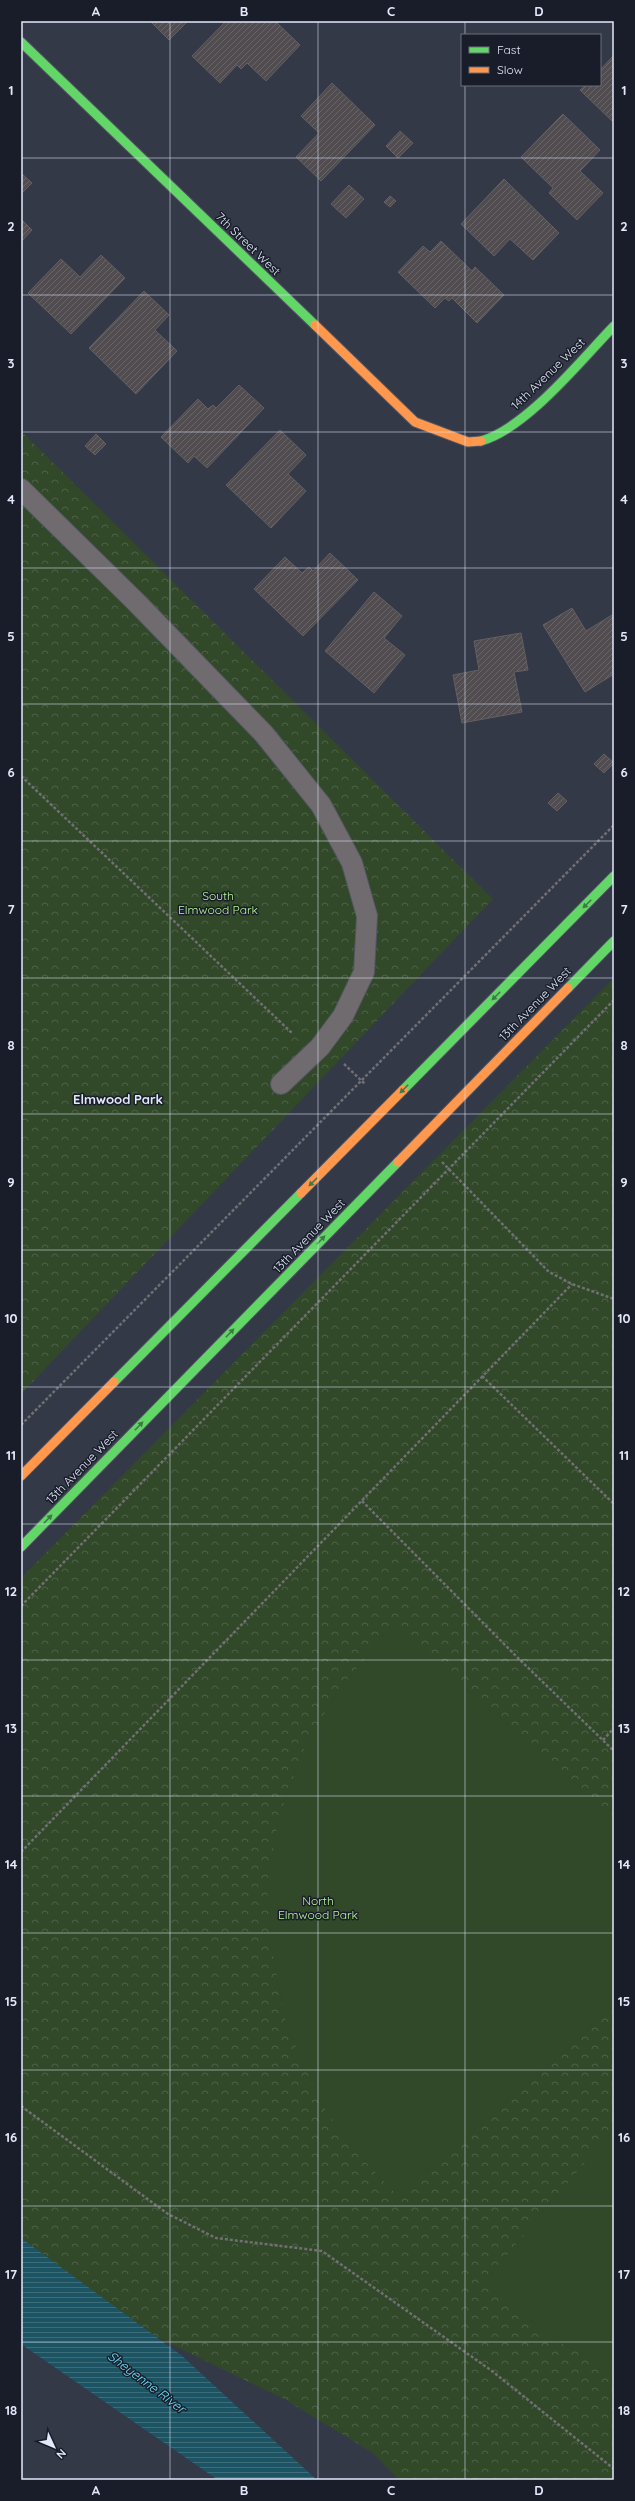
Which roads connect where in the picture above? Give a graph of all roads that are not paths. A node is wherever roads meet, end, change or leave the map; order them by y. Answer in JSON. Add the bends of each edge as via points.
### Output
{"nodes":[{"id":1,"x":21,"y":42,"type":"edge"},
{"id":2,"x":614,"y":326,"type":"edge"},
{"id":3,"x":472,"y":443,"type":"joint"},
{"id":4,"x":21,"y":489,"type":"edge"},
{"id":5,"x":614,"y":876,"type":"edge"},
{"id":6,"x":614,"y":941,"type":"edge"},
{"id":7,"x":281,"y":1084,"type":"dead end"},
{"id":8,"x":21,"y":1476,"type":"edge"},
{"id":9,"x":21,"y":1547,"type":"edge"}],
"edges":[{"from":1,"to":3,"type":"street","name":"7th Street West","via":[[415,422]]},
{"from":2,"to":3,"type":"street","name":"14th Avenue West","via":[[533,409],[504,431]]},
{"from":4,"to":7,"type":"lane","via":[[137,603],[264,734],[321,805],[352,863],[367,916],[364,972],[343,1016],[320,1047]]},
{"from":5,"to":8,"type":"street","one_way":true},
{"from":9,"to":6,"type":"street","name":"13th Avenue West","one_way":true}]}
